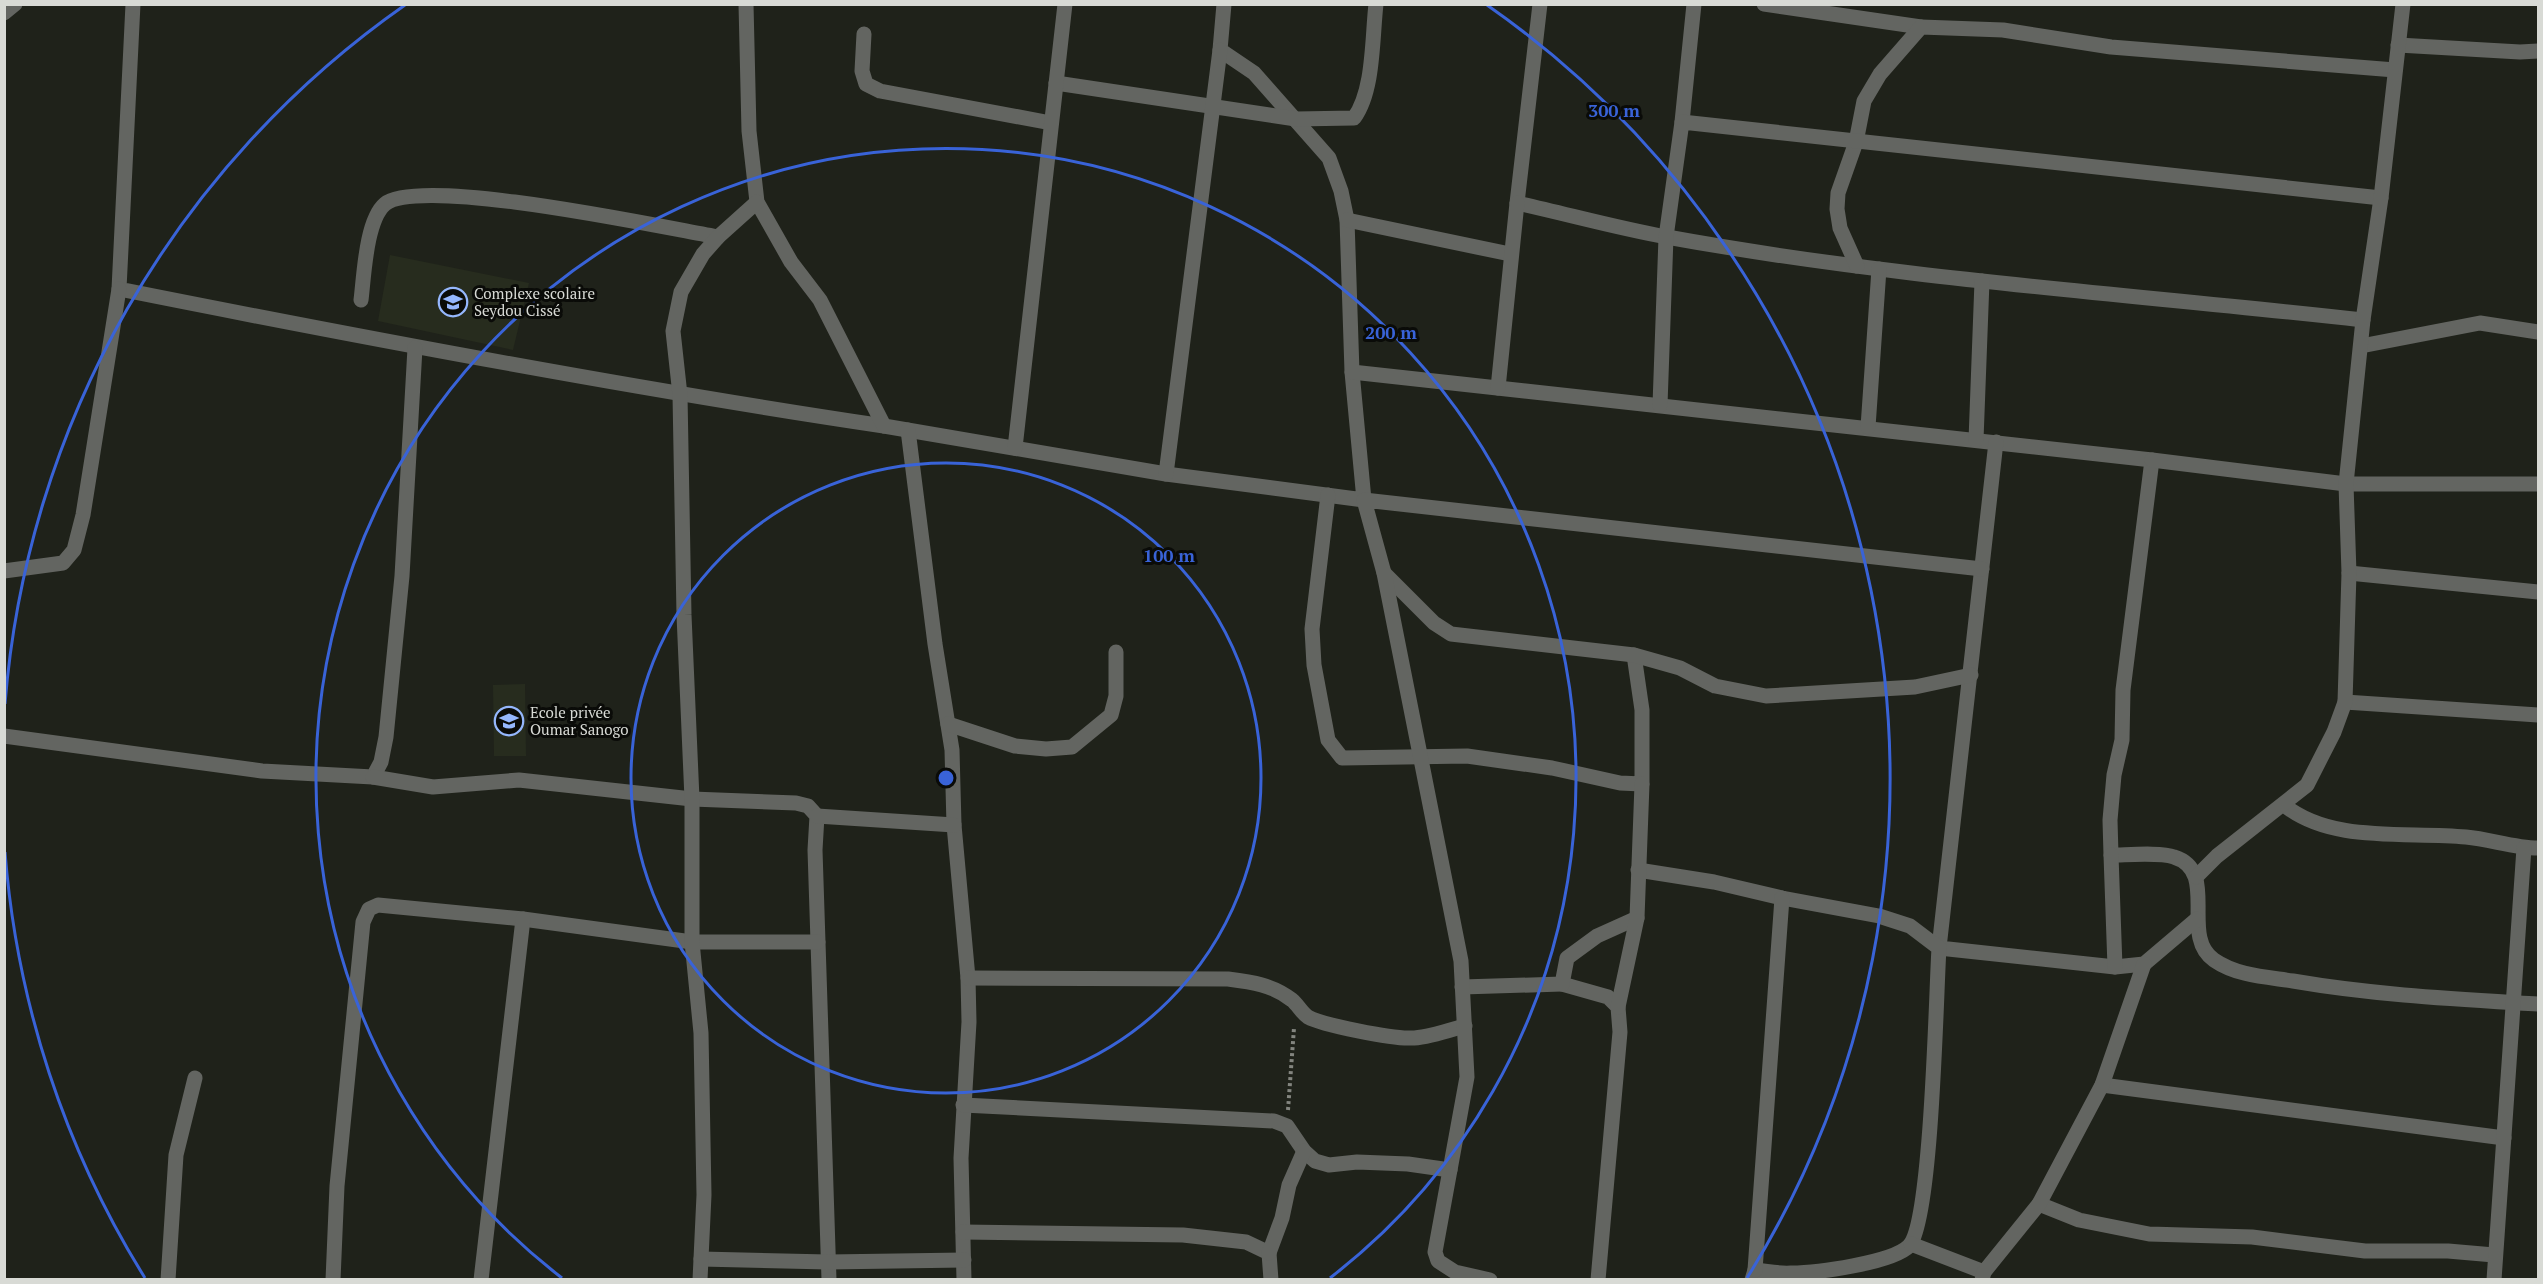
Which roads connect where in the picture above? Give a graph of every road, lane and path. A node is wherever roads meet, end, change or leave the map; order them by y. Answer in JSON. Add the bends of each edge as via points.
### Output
{"nodes":[{"id":1,"x":15,"y":4,"type":"edge"},
{"id":2,"x":133,"y":4,"type":"edge"},
{"id":3,"x":746,"y":4,"type":"edge"},
{"id":4,"x":1065,"y":4,"type":"edge"},
{"id":5,"x":1224,"y":4,"type":"edge"},
{"id":6,"x":1376,"y":4,"type":"edge"},
{"id":7,"x":1540,"y":4,"type":"edge"},
{"id":8,"x":1694,"y":4,"type":"edge"},
{"id":9,"x":1764,"y":4,"type":"edge"},
{"id":10,"x":2403,"y":4,"type":"edge"},
{"id":11,"x":4,"y":13,"type":"edge"},
{"id":12,"x":1921,"y":27,"type":"junction"},
{"id":13,"x":864,"y":34,"type":"dead end"},
{"id":14,"x":2398,"y":45,"type":"junction"},
{"id":15,"x":1220,"y":50,"type":"junction"},
{"id":16,"x":2538,"y":51,"type":"edge"},
{"id":17,"x":2395,"y":70,"type":"junction"},
{"id":18,"x":1056,"y":83,"type":"junction"},
{"id":19,"x":1213,"y":106,"type":"junction"},
{"id":20,"x":1296,"y":119,"type":"junction"},
{"id":21,"x":1682,"y":122,"type":"junction"},
{"id":22,"x":1051,"y":123,"type":"junction"},
{"id":23,"x":1856,"y":142,"type":"junction"},
{"id":24,"x":2381,"y":198,"type":"junction"},
{"id":25,"x":757,"y":202,"type":"junction"},
{"id":26,"x":1517,"y":203,"type":"junction"},
{"id":27,"x":1347,"y":220,"type":"junction"},
{"id":28,"x":718,"y":237,"type":"junction"},
{"id":29,"x":1666,"y":237,"type":"junction"},
{"id":30,"x":1510,"y":254,"type":"junction"},
{"id":31,"x":1857,"y":266,"type":"junction"},
{"id":32,"x":1879,"y":269,"type":"junction"},
{"id":33,"x":1982,"y":281,"type":"junction"},
{"id":34,"x":119,"y":289,"type":"junction"},
{"id":35,"x":361,"y":300,"type":"dead end"},
{"id":36,"x":2363,"y":320,"type":"junction"},
{"id":37,"x":2538,"y":332,"type":"edge"},
{"id":38,"x":2361,"y":346,"type":"junction"},
{"id":39,"x":415,"y":348,"type":"junction"},
{"id":40,"x":1352,"y":372,"type":"junction"},
{"id":41,"x":1498,"y":388,"type":"junction"},
{"id":42,"x":680,"y":395,"type":"junction"},
{"id":43,"x":1660,"y":405,"type":"junction"},
{"id":44,"x":884,"y":426,"type":"junction"},
{"id":45,"x":1868,"y":427,"type":"junction"},
{"id":46,"x":908,"y":430,"type":"junction"},
{"id":47,"x":1976,"y":440,"type":"junction"},
{"id":48,"x":1996,"y":442,"type":"junction"},
{"id":49,"x":1015,"y":448,"type":"junction"},
{"id":50,"x":2152,"y":460,"type":"junction"},
{"id":51,"x":1166,"y":474,"type":"junction"},
{"id":52,"x":2346,"y":484,"type":"junction"},
{"id":53,"x":2538,"y":484,"type":"edge"},
{"id":54,"x":1328,"y":495,"type":"junction"},
{"id":55,"x":1364,"y":500,"type":"junction"},
{"id":56,"x":1982,"y":569,"type":"junction"},
{"id":57,"x":4,"y":571,"type":"edge"},
{"id":58,"x":1383,"y":573,"type":"junction"},
{"id":59,"x":2349,"y":573,"type":"junction"},
{"id":60,"x":2538,"y":592,"type":"edge"},
{"id":61,"x":1116,"y":652,"type":"dead end"},
{"id":62,"x":1634,"y":655,"type":"junction"},
{"id":63,"x":1971,"y":675,"type":"junction"},
{"id":64,"x":2345,"y":702,"type":"junction"},
{"id":65,"x":2538,"y":715,"type":"edge"},
{"id":66,"x":948,"y":724,"type":"junction"},
{"id":67,"x":4,"y":736,"type":"edge"},
{"id":68,"x":1420,"y":756,"type":"junction"},
{"id":69,"x":373,"y":777,"type":"junction"},
{"id":70,"x":1642,"y":784,"type":"junction"},
{"id":71,"x":692,"y":799,"type":"junction"},
{"id":72,"x":2284,"y":805,"type":"junction"},
{"id":73,"x":817,"y":816,"type":"junction"},
{"id":74,"x":954,"y":825,"type":"junction"},
{"id":75,"x":2531,"y":848,"type":"edge"},
{"id":76,"x":2110,"y":855,"type":"junction"},
{"id":77,"x":1638,"y":870,"type":"junction"},
{"id":78,"x":2196,"y":877,"type":"junction"},
{"id":79,"x":1782,"y":898,"type":"junction"},
{"id":80,"x":1637,"y":918,"type":"junction"},
{"id":81,"x":2198,"y":919,"type":"junction"},
{"id":82,"x":523,"y":920,"type":"junction"},
{"id":83,"x":692,"y":942,"type":"junction"},
{"id":84,"x":818,"y":942,"type":"junction"},
{"id":85,"x":1939,"y":948,"type":"junction"},
{"id":86,"x":2144,"y":964,"type":"junction"},
{"id":87,"x":2115,"y":967,"type":"junction"},
{"id":88,"x":968,"y":978,"type":"junction"},
{"id":89,"x":1562,"y":984,"type":"junction"},
{"id":90,"x":1462,"y":987,"type":"junction"},
{"id":91,"x":2512,"y":1002,"type":"junction"},
{"id":92,"x":1296,"y":1004,"type":"junction"},
{"id":93,"x":2538,"y":1004,"type":"edge"},
{"id":94,"x":1618,"y":1007,"type":"junction"},
{"id":95,"x":1465,"y":1026,"type":"junction"},
{"id":96,"x":195,"y":1078,"type":"dead end"},
{"id":97,"x":2102,"y":1085,"type":"junction"},
{"id":98,"x":963,"y":1105,"type":"junction"},
{"id":99,"x":1287,"y":1126,"type":"junction"},
{"id":100,"x":2504,"y":1138,"type":"junction"},
{"id":101,"x":1305,"y":1151,"type":"junction"},
{"id":102,"x":1450,"y":1170,"type":"junction"},
{"id":103,"x":2039,"y":1204,"type":"junction"},
{"id":104,"x":963,"y":1232,"type":"junction"},
{"id":105,"x":1911,"y":1244,"type":"junction"},
{"id":106,"x":1269,"y":1253,"type":"junction"},
{"id":107,"x":2494,"y":1255,"type":"junction"},
{"id":108,"x":701,"y":1259,"type":"junction"},
{"id":109,"x":964,"y":1260,"type":"junction"},
{"id":110,"x":828,"y":1262,"type":"junction"},
{"id":111,"x":1754,"y":1275,"type":"edge"},
{"id":112,"x":1983,"y":1276,"type":"edge"},
{"id":113,"x":168,"y":1280,"type":"edge"},
{"id":114,"x":333,"y":1280,"type":"edge"},
{"id":115,"x":481,"y":1280,"type":"edge"},
{"id":116,"x":700,"y":1280,"type":"edge"},
{"id":117,"x":829,"y":1280,"type":"edge"},
{"id":118,"x":964,"y":1280,"type":"edge"},
{"id":119,"x":1271,"y":1280,"type":"edge"},
{"id":120,"x":1490,"y":1280,"type":"edge"},
{"id":121,"x":1598,"y":1280,"type":"edge"},
{"id":122,"x":2494,"y":1280,"type":"edge"}],
"edges":[{"from":1,"to":11,"type":"street"},
{"from":2,"to":34,"type":"street"},
{"from":3,"to":25,"type":"street","via":[[749,131]]},
{"from":4,"to":18,"type":"street"},
{"from":5,"to":15,"type":"street"},
{"from":6,"to":20,"type":"street","via":[[1368,85],[1360,110],[1354,118]]},
{"from":7,"to":26,"type":"street"},
{"from":8,"to":21,"type":"street"},
{"from":9,"to":12,"type":"street"},
{"from":10,"to":14,"type":"street"},
{"from":12,"to":17,"type":"street","via":[[2003,30],[2111,47]]},
{"from":12,"to":23,"type":"street","via":[[1880,74],[1864,101]]},
{"from":13,"to":22,"type":"street","via":[[862,71],[866,84],[880,91]]},
{"from":14,"to":16,"type":"street"},
{"from":14,"to":17,"type":"street"},
{"from":15,"to":19,"type":"street"},
{"from":15,"to":20,"type":"street","via":[[1254,73]]},
{"from":17,"to":24,"type":"street"},
{"from":18,"to":19,"type":"street"},
{"from":18,"to":22,"type":"street"},
{"from":19,"to":20,"type":"street"},
{"from":19,"to":51,"type":"street"},
{"from":20,"to":27,"type":"street","via":[[1329,158]]},
{"from":21,"to":23,"type":"street"},
{"from":21,"to":29,"type":"street"},
{"from":22,"to":49,"type":"street"},
{"from":23,"to":24,"type":"street"},
{"from":23,"to":31,"type":"street","via":[[1838,193],[1837,209],[1840,228]]},
{"from":24,"to":36,"type":"street"},
{"from":25,"to":28,"type":"street"},
{"from":25,"to":44,"type":"street","via":[[791,262],[820,300]]},
{"from":26,"to":29,"type":"street"},
{"from":26,"to":30,"type":"street"},
{"from":27,"to":30,"type":"street"},
{"from":27,"to":40,"type":"street"},
{"from":28,"to":35,"type":"street","via":[[501,200],[455,195],[399,199],[385,204],[370,231]]},
{"from":28,"to":42,"type":"street","via":[[681,292],[673,331]]},
{"from":29,"to":31,"type":"street"},
{"from":29,"to":43,"type":"street"},
{"from":30,"to":41,"type":"street"},
{"from":31,"to":32,"type":"street"},
{"from":32,"to":33,"type":"street"},
{"from":32,"to":45,"type":"street"},
{"from":33,"to":36,"type":"street"},
{"from":33,"to":47,"type":"street"},
{"from":34,"to":39,"type":"street"},
{"from":34,"to":57,"type":"street","via":[[74,550],[63,563]]},
{"from":36,"to":38,"type":"street"},
{"from":37,"to":38,"type":"street","via":[[2480,322]]},
{"from":38,"to":52,"type":"street"},
{"from":39,"to":42,"type":"street"},
{"from":39,"to":69,"type":"street","via":[[402,576],[386,737]]},
{"from":40,"to":41,"type":"street"},
{"from":40,"to":55,"type":"street"},
{"from":41,"to":43,"type":"street"},
{"from":42,"to":44,"type":"street"},
{"from":42,"to":71,"type":"street"},
{"from":43,"to":45,"type":"street"},
{"from":44,"to":46,"type":"street"},
{"from":45,"to":47,"type":"street"},
{"from":46,"to":49,"type":"street"},
{"from":46,"to":66,"type":"street"},
{"from":47,"to":48,"type":"street"},
{"from":48,"to":50,"type":"street"},
{"from":48,"to":56,"type":"street"},
{"from":49,"to":51,"type":"street"},
{"from":50,"to":52,"type":"street"},
{"from":50,"to":76,"type":"street","via":[[2123,690]]},
{"from":51,"to":54,"type":"street"},
{"from":52,"to":53,"type":"street"},
{"from":52,"to":59,"type":"street"},
{"from":54,"to":55,"type":"street"},
{"from":54,"to":68,"type":"street","via":[[1312,629],[1314,664],[1328,740],[1342,758]]},
{"from":55,"to":56,"type":"street"},
{"from":55,"to":58,"type":"street"},
{"from":56,"to":63,"type":"street"},
{"from":58,"to":62,"type":"street","via":[[1434,623],[1451,634]]},
{"from":58,"to":68,"type":"street"},
{"from":59,"to":60,"type":"street"},
{"from":59,"to":64,"type":"street"},
{"from":61,"to":66,"type":"street","via":[[1116,696],[1110,715],[1072,747],[1015,746]]},
{"from":62,"to":63,"type":"street","via":[[1680,668],[1715,686],[1766,696],[1915,687]]},
{"from":62,"to":70,"type":"street","via":[[1642,710]]},
{"from":63,"to":85,"type":"street"},
{"from":64,"to":65,"type":"street"},
{"from":64,"to":72,"type":"street","via":[[2307,785]]},
{"from":66,"to":74,"type":"street"},
{"from":67,"to":69,"type":"street","via":[[262,771]]},
{"from":68,"to":70,"type":"street","via":[[1467,756]]},
{"from":68,"to":90,"type":"street","via":[[1461,961]]},
{"from":69,"to":71,"type":"street","via":[[434,788],[519,780]]},
{"from":70,"to":77,"type":"street"},
{"from":71,"to":73,"type":"street","via":[[796,803],[808,806]]},
{"from":71,"to":83,"type":"street"},
{"from":72,"to":75,"type":"street","via":[[2300,818],[2335,830],[2467,837]]},
{"from":72,"to":78,"type":"street"},
{"from":73,"to":74,"type":"street"},
{"from":73,"to":84,"type":"street"},
{"from":74,"to":88,"type":"street"},
{"from":75,"to":91,"type":"street"},
{"from":76,"to":78,"type":"street","via":[[2174,856],[2188,864]]},
{"from":76,"to":87,"type":"street"},
{"from":77,"to":79,"type":"street"},
{"from":77,"to":80,"type":"street"},
{"from":78,"to":81,"type":"street"},
{"from":79,"to":85,"type":"street","via":[[1879,916],[1910,926]]},
{"from":79,"to":111,"type":"street"},
{"from":80,"to":89,"type":"street","via":[[1597,936],[1567,958]]},
{"from":80,"to":94,"type":"street"},
{"from":81,"to":86,"type":"street"},
{"from":81,"to":91,"type":"street","via":[[2203,947],[2213,960],[2242,973],[2406,996]]},
{"from":82,"to":83,"type":"street"},
{"from":82,"to":114,"type":"street","via":[[378,905],[369,909],[363,922],[344,1111]]},
{"from":82,"to":115,"type":"street"},
{"from":83,"to":84,"type":"street"},
{"from":83,"to":108,"type":"street","via":[[701,1033]]},
{"from":84,"to":110,"type":"street"},
{"from":85,"to":87,"type":"street"},
{"from":85,"to":105,"type":"street","via":[[1928,1159]]},
{"from":86,"to":87,"type":"street"},
{"from":86,"to":97,"type":"street"},
{"from":88,"to":92,"type":"street","via":[[1228,979],[1256,982],[1278,990]]},
{"from":88,"to":98,"type":"street"},
{"from":89,"to":90,"type":"street"},
{"from":89,"to":94,"type":"street","via":[[1608,997]]},
{"from":90,"to":95,"type":"street"},
{"from":91,"to":93,"type":"street"},
{"from":91,"to":100,"type":"street"},
{"from":92,"to":95,"type":"street","via":[[1306,1016],[1324,1023],[1378,1035],[1412,1039]]},
{"from":92,"to":99,"type":"path"},
{"from":94,"to":121,"type":"street","via":[[1620,1032]]},
{"from":95,"to":102,"type":"street","via":[[1467,1077]]},
{"from":96,"to":113,"type":"street","via":[[176,1155]]},
{"from":97,"to":100,"type":"street"},
{"from":97,"to":103,"type":"street"},
{"from":98,"to":99,"type":"street","via":[[1255,1119]]},
{"from":98,"to":104,"type":"street"},
{"from":99,"to":101,"type":"street"},
{"from":100,"to":107,"type":"street"},
{"from":101,"to":102,"type":"street","via":[[1316,1161],[1329,1165],[1408,1164]]},
{"from":101,"to":106,"type":"street","via":[[1289,1185]]},
{"from":102,"to":120,"type":"street","via":[[1435,1252],[1438,1262],[1455,1272]]},
{"from":103,"to":107,"type":"street","via":[[2079,1220],[2149,1234],[2252,1237],[2365,1251]]},
{"from":103,"to":112,"type":"street"},
{"from":104,"to":106,"type":"street","via":[[1183,1235],[1246,1242]]},
{"from":104,"to":109,"type":"street"},
{"from":105,"to":111,"type":"street","via":[[1900,1252],[1837,1269]]},
{"from":105,"to":112,"type":"street"},
{"from":106,"to":119,"type":"street"},
{"from":107,"to":122,"type":"street"},
{"from":108,"to":110,"type":"street"},
{"from":108,"to":116,"type":"street"},
{"from":109,"to":110,"type":"street"},
{"from":109,"to":118,"type":"street"},
{"from":110,"to":117,"type":"street"}]}
